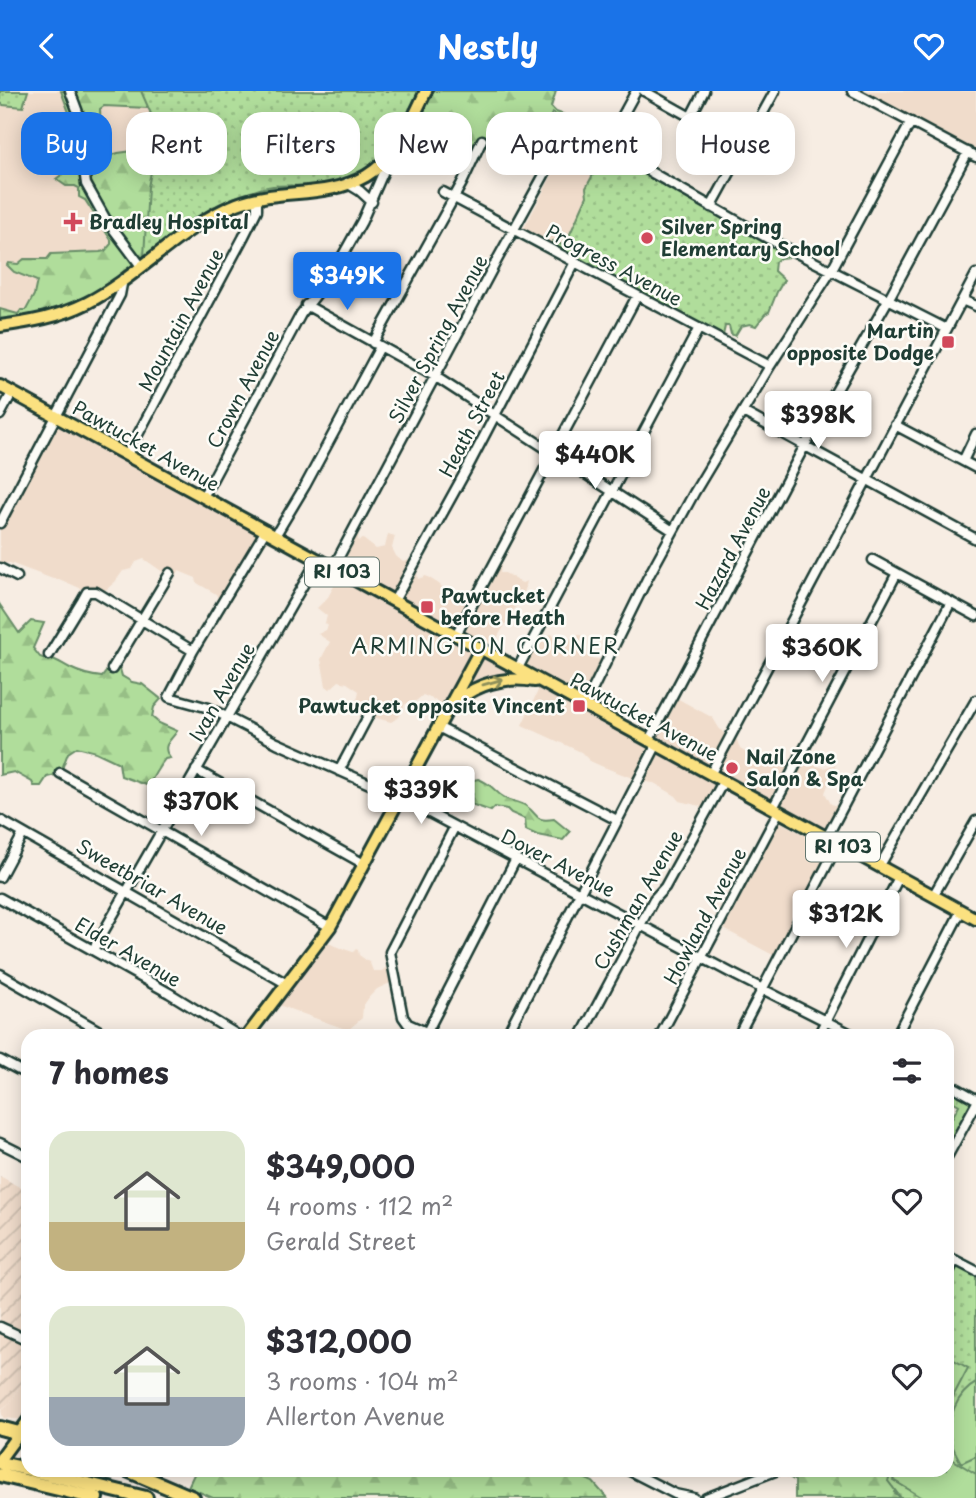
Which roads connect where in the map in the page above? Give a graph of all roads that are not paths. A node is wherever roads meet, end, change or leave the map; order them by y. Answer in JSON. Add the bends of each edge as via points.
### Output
{"nodes":[{"id":1,"x":70,"y":91,"type":"edge"},
{"id":2,"x":426,"y":91,"type":"edge"},
{"id":3,"x":636,"y":91,"type":"edge"},
{"id":4,"x":643,"y":91,"type":"edge"},
{"id":5,"x":704,"y":91,"type":"edge"},
{"id":6,"x":775,"y":91,"type":"edge"},
{"id":7,"x":852,"y":91,"type":"edge"},
{"id":8,"x":416,"y":112,"type":"edge"},
{"id":9,"x":625,"y":112,"type":"edge"},
{"id":10,"x":680,"y":112,"type":"edge"},
{"id":11,"x":693,"y":112,"type":"edge"},
{"id":12,"x":763,"y":112,"type":"edge"},
{"id":13,"x":911,"y":122,"type":"junction"},
{"id":14,"x":482,"y":141,"type":"dead end"},
{"id":15,"x":972,"y":154,"type":"edge"},
{"id":16,"x":374,"y":168,"type":"edge"},
{"id":17,"x":383,"y":175,"type":"edge"},
{"id":18,"x":543,"y":175,"type":"edge"},
{"id":19,"x":654,"y":175,"type":"edge"},
{"id":20,"x":729,"y":175,"type":"edge"},
{"id":21,"x":347,"y":183,"type":"junction"},
{"id":22,"x":443,"y":192,"type":"dead end"},
{"id":23,"x":257,"y":198,"type":"junction"},
{"id":24,"x":454,"y":198,"type":"junction"},
{"id":25,"x":372,"y":202,"type":"junction"},
{"id":26,"x":711,"y":207,"type":"junction"},
{"id":27,"x":516,"y":230,"type":"junction"},
{"id":28,"x":575,"y":262,"type":"junction"},
{"id":29,"x":141,"y":266,"type":"junction"},
{"id":30,"x":831,"y":271,"type":"junction"},
{"id":31,"x":976,"y":274,"type":"edge"},
{"id":32,"x":123,"y":279,"type":"junction"},
{"id":33,"x":637,"y":296,"type":"junction"},
{"id":34,"x":888,"y":300,"type":"junction"},
{"id":35,"x":962,"y":300,"type":"junction"},
{"id":36,"x":306,"y":305,"type":"junction"},
{"id":37,"x":976,"y":306,"type":"edge"},
{"id":38,"x":0,"y":326,"type":"edge"},
{"id":39,"x":699,"y":328,"type":"junction"},
{"id":40,"x":945,"y":328,"type":"junction"},
{"id":41,"x":376,"y":345,"type":"junction"},
{"id":42,"x":770,"y":366,"type":"junction"},
{"id":43,"x":436,"y":377,"type":"junction"},
{"id":44,"x":0,"y":386,"type":"edge"},
{"id":45,"x":12,"y":393,"type":"junction"},
{"id":46,"x":743,"y":412,"type":"junction"},
{"id":47,"x":0,"y":415,"type":"edge"},
{"id":48,"x":495,"y":416,"type":"junction"},
{"id":49,"x":56,"y":417,"type":"junction"},
{"id":50,"x":895,"y":425,"type":"junction"},
{"id":51,"x":976,"y":434,"type":"edge"},
{"id":52,"x":804,"y":447,"type":"junction"},
{"id":53,"x":554,"y":453,"type":"junction"},
{"id":54,"x":127,"y":455,"type":"junction"},
{"id":55,"x":962,"y":461,"type":"junction"},
{"id":56,"x":976,"y":468,"type":"edge"},
{"id":57,"x":866,"y":479,"type":"junction"},
{"id":58,"x":612,"y":490,"type":"junction"},
{"id":59,"x":203,"y":497,"type":"junction"},
{"id":60,"x":0,"y":523,"type":"edge"},
{"id":61,"x":673,"y":531,"type":"junction"},
{"id":62,"x":270,"y":533,"type":"junction"},
{"id":63,"x":976,"y":540,"type":"edge"},
{"id":64,"x":318,"y":559,"type":"junction"},
{"id":65,"x":873,"y":560,"type":"dead end"},
{"id":66,"x":0,"y":568,"type":"edge"},
{"id":67,"x":333,"y":568,"type":"junction"},
{"id":68,"x":170,"y":573,"type":"dead end"},
{"id":69,"x":897,"y":573,"type":"junction"},
{"id":70,"x":17,"y":576,"type":"dead end"},
{"id":71,"x":394,"y":601,"type":"junction"},
{"id":72,"x":951,"y":603,"type":"junction"},
{"id":73,"x":976,"y":616,"type":"edge"},
{"id":74,"x":143,"y":620,"type":"junction"},
{"id":75,"x":456,"y":635,"type":"junction"},
{"id":76,"x":481,"y":648,"type":"junction"},
{"id":77,"x":193,"y":651,"type":"junction"},
{"id":78,"x":49,"y":655,"type":"dead end"},
{"id":79,"x":518,"y":667,"type":"junction"},
{"id":80,"x":112,"y":669,"type":"dead end"},
{"id":81,"x":544,"y":683,"type":"junction"},
{"id":82,"x":976,"y":700,"type":"edge"},
{"id":83,"x":374,"y":705,"type":"dead end"},
{"id":84,"x":585,"y":705,"type":"junction"},
{"id":85,"x":449,"y":708,"type":"junction"},
{"id":86,"x":226,"y":717,"type":"junction"},
{"id":87,"x":438,"y":727,"type":"junction"},
{"id":88,"x":653,"y":742,"type":"junction"},
{"id":89,"x":196,"y":770,"type":"junction"},
{"id":90,"x":339,"y":771,"type":"junction"},
{"id":91,"x":60,"y":773,"type":"dead end"},
{"id":92,"x":711,"y":773,"type":"junction"},
{"id":93,"x":724,"y":780,"type":"junction"},
{"id":94,"x":399,"y":797,"type":"junction"},
{"id":95,"x":776,"y":809,"type":"junction"},
{"id":96,"x":0,"y":820,"type":"edge"},
{"id":97,"x":617,"y":820,"type":"junction"},
{"id":98,"x":976,"y":821,"type":"edge"},
{"id":99,"x":454,"y":828,"type":"junction"},
{"id":100,"x":160,"y":832,"type":"junction"},
{"id":101,"x":23,"y":834,"type":"junction"},
{"id":102,"x":827,"y":837,"type":"junction"},
{"id":103,"x":838,"y":843,"type":"junction"},
{"id":104,"x":516,"y":859,"type":"junction"},
{"id":105,"x":364,"y":864,"type":"junction"},
{"id":106,"x":879,"y":867,"type":"junction"},
{"id":107,"x":0,"y":877,"type":"edge"},
{"id":108,"x":899,"y":877,"type":"junction"},
{"id":109,"x":127,"y":891,"type":"junction"},
{"id":110,"x":580,"y":892,"type":"junction"},
{"id":111,"x":933,"y":896,"type":"junction"},
{"id":112,"x":0,"y":898,"type":"edge"},
{"id":113,"x":961,"y":911,"type":"junction"},
{"id":114,"x":976,"y":919,"type":"edge"},
{"id":115,"x":640,"y":924,"type":"junction"},
{"id":116,"x":330,"y":927,"type":"junction"},
{"id":117,"x":93,"y":950,"type":"junction"},
{"id":118,"x":701,"y":957,"type":"junction"},
{"id":119,"x":0,"y":974,"type":"edge"},
{"id":120,"x":287,"y":984,"type":"junction"},
{"id":121,"x":762,"y":989,"type":"junction"},
{"id":122,"x":826,"y":1021,"type":"junction"},
{"id":123,"x":96,"y":1029,"type":"edge"},
{"id":124,"x":227,"y":1029,"type":"edge"},
{"id":125,"x":252,"y":1029,"type":"edge"},
{"id":126,"x":420,"y":1029,"type":"edge"},
{"id":127,"x":433,"y":1029,"type":"edge"},
{"id":128,"x":510,"y":1029,"type":"edge"},
{"id":129,"x":586,"y":1029,"type":"edge"},
{"id":130,"x":664,"y":1029,"type":"edge"},
{"id":131,"x":742,"y":1029,"type":"edge"},
{"id":132,"x":822,"y":1029,"type":"edge"},
{"id":133,"x":841,"y":1029,"type":"edge"},
{"id":134,"x":900,"y":1029,"type":"edge"},
{"id":135,"x":0,"y":1061,"type":"edge"},
{"id":136,"x":21,"y":1072,"type":"edge"},
{"id":137,"x":954,"y":1087,"type":"edge"},
{"id":138,"x":976,"y":1101,"type":"edge"},
{"id":139,"x":0,"y":1143,"type":"edge"},
{"id":140,"x":954,"y":1143,"type":"edge"},
{"id":141,"x":21,"y":1154,"type":"edge"},
{"id":142,"x":976,"y":1258,"type":"edge"},
{"id":143,"x":954,"y":1260,"type":"edge"},
{"id":144,"x":973,"y":1270,"type":"edge"},
{"id":145,"x":0,"y":1327,"type":"edge"},
{"id":146,"x":21,"y":1337,"type":"edge"},
{"id":147,"x":0,"y":1428,"type":"edge"},
{"id":148,"x":21,"y":1431,"type":"edge"},
{"id":149,"x":21,"y":1434,"type":"edge"},
{"id":150,"x":0,"y":1461,"type":"edge"},
{"id":151,"x":21,"y":1467,"type":"edge"},
{"id":152,"x":0,"y":1475,"type":"edge"},
{"id":153,"x":59,"y":1477,"type":"edge"},
{"id":154,"x":144,"y":1477,"type":"edge"},
{"id":155,"x":642,"y":1477,"type":"edge"},
{"id":156,"x":748,"y":1477,"type":"edge"},
{"id":157,"x":96,"y":1498,"type":"edge"},
{"id":158,"x":146,"y":1498,"type":"edge"},
{"id":159,"x":193,"y":1498,"type":"edge"},
{"id":160,"x":694,"y":1498,"type":"edge"},
{"id":161,"x":706,"y":1498,"type":"edge"}],
"edges":[{"from":1,"to":29,"type":"street","via":[[82,123],[86,184]]},
{"from":2,"to":8,"type":"main road"},
{"from":3,"to":9,"type":"street"},
{"from":4,"to":10,"type":"street"},
{"from":5,"to":11,"type":"street"},
{"from":6,"to":12,"type":"street"},
{"from":7,"to":13,"type":"street"},
{"from":13,"to":15,"type":"street"},
{"from":13,"to":30,"type":"street"},
{"from":14,"to":24,"type":"street"},
{"from":15,"to":34,"type":"street","name":"Hazard Avenue"},
{"from":16,"to":21,"type":"main road"},
{"from":17,"to":25,"type":"street","name":"Crown Avenue"},
{"from":18,"to":27,"type":"street","name":"Silver Spring Avenue"},
{"from":19,"to":26,"type":"street"},
{"from":20,"to":26,"type":"street"},
{"from":21,"to":23,"type":"main road","via":[[320,192]]},
{"from":21,"to":25,"type":"street"},
{"from":22,"to":24,"type":"street","name":"Progress Avenue"},
{"from":23,"to":29,"type":"main road","via":[[224,210]]},
{"from":23,"to":54,"type":"street","name":"Mountain Avenue","via":[[257,209],[243,239]]},
{"from":24,"to":27,"type":"street","name":"Progress Avenue"},
{"from":24,"to":41,"type":"street"},
{"from":25,"to":36,"type":"street","name":"Crown Avenue","via":[[333,273]]},
{"from":26,"to":30,"type":"street"},
{"from":27,"to":28,"type":"street","name":"Progress Avenue"},
{"from":27,"to":43,"type":"street","name":"Silver Spring Avenue"},
{"from":28,"to":33,"type":"street","name":"Progress Avenue"},
{"from":28,"to":48,"type":"street","name":"Heath Street"},
{"from":29,"to":32,"type":"main road"},
{"from":30,"to":34,"type":"street"},
{"from":30,"to":42,"type":"street"},
{"from":31,"to":35,"type":"street"},
{"from":32,"to":38,"type":"main road","via":[[62,313]]},
{"from":32,"to":49,"type":"street","via":[[120,295]]},
{"from":33,"to":39,"type":"street","name":"Progress Avenue"},
{"from":33,"to":53,"type":"street"},
{"from":34,"to":40,"type":"street"},
{"from":34,"to":52,"type":"street","name":"Hazard Avenue"},
{"from":35,"to":37,"type":"street"},
{"from":35,"to":40,"type":"street"},
{"from":36,"to":41,"type":"street"},
{"from":36,"to":59,"type":"street","name":"Crown Avenue"},
{"from":39,"to":42,"type":"street","name":"Progress Avenue"},
{"from":39,"to":58,"type":"street"},
{"from":40,"to":50,"type":"street"},
{"from":41,"to":43,"type":"street"},
{"from":41,"to":62,"type":"street","via":[[304,486]]},
{"from":42,"to":46,"type":"street"},
{"from":43,"to":48,"type":"street"},
{"from":43,"to":67,"type":"street","name":"Silver Spring Avenue"},
{"from":44,"to":45,"type":"main road","name":"Pawtucket Avenue","number":"RI 103"},
{"from":45,"to":47,"type":"street"},
{"from":45,"to":49,"type":"main road","name":"Pawtucket Avenue","number":"RI 103"},
{"from":46,"to":52,"type":"street"},
{"from":46,"to":61,"type":"street"},
{"from":48,"to":53,"type":"street"},
{"from":48,"to":71,"type":"street","name":"Heath Street"},
{"from":49,"to":54,"type":"main road","name":"Pawtucket Avenue","number":"RI 103"},
{"from":49,"to":60,"type":"street"},
{"from":50,"to":55,"type":"street"},
{"from":50,"to":57,"type":"street"},
{"from":51,"to":55,"type":"street"},
{"from":52,"to":57,"type":"street"},
{"from":52,"to":88,"type":"street","name":"Hazard Avenue"},
{"from":53,"to":58,"type":"street"},
{"from":53,"to":75,"type":"street"},
{"from":54,"to":59,"type":"main road","name":"Pawtucket Avenue","number":"RI 103"},
{"from":55,"to":56,"type":"street"},
{"from":57,"to":63,"type":"street"},
{"from":57,"to":92,"type":"street"},
{"from":58,"to":61,"type":"street"},
{"from":58,"to":79,"type":"street"},
{"from":59,"to":62,"type":"main road","name":"Pawtucket Avenue","number":"RI 103"},
{"from":61,"to":84,"type":"street"},
{"from":62,"to":64,"type":"main road","name":"Pawtucket Avenue","number":"RI 103"},
{"from":62,"to":77,"type":"street"},
{"from":64,"to":67,"type":"main road","name":"Pawtucket Avenue","number":"RI 103"},
{"from":64,"to":86,"type":"street","name":"Ivan Avenue"},
{"from":65,"to":69,"type":"street"},
{"from":66,"to":70,"type":"street"},
{"from":67,"to":71,"type":"main road","name":"Pawtucket Avenue","number":"RI 103"},
{"from":68,"to":74,"type":"street"},
{"from":69,"to":72,"type":"street"},
{"from":69,"to":95,"type":"street","name":"Howland Avenue"},
{"from":71,"to":75,"type":"main road","name":"Pawtucket Avenue","number":"RI 103"},
{"from":72,"to":73,"type":"street"},
{"from":72,"to":102,"type":"street"},
{"from":74,"to":77,"type":"street"},
{"from":74,"to":78,"type":"street","via":[[96,592],[87,592]]},
{"from":74,"to":80,"type":"street"},
{"from":75,"to":76,"type":"main road","name":"Pawtucket Avenue","number":"RI 103"},
{"from":76,"to":79,"type":"main road","name":"Pawtucket Avenue","number":"RI 103"},
{"from":76,"to":85,"type":"main road"},
{"from":77,"to":86,"type":"street","name":"Dover Avenue","via":[[169,697]]},
{"from":79,"to":81,"type":"main road","name":"Pawtucket Avenue","number":"RI 103"},
{"from":81,"to":84,"type":"main road","name":"Pawtucket Avenue","number":"RI 103"},
{"from":85,"to":81,"type":"main road","one_way":true,"via":[[471,691],[495,681],[515,678]]},
{"from":82,"to":106,"type":"street"},
{"from":83,"to":90,"type":"street"},
{"from":84,"to":88,"type":"main road","name":"Pawtucket Avenue","number":"RI 103"},
{"from":85,"to":87,"type":"main road"},
{"from":86,"to":89,"type":"street","name":"Ivan Avenue"},
{"from":86,"to":90,"type":"street","name":"Dover Avenue"},
{"from":87,"to":94,"type":"main road"},
{"from":87,"to":97,"type":"street"},
{"from":88,"to":92,"type":"main road","name":"Pawtucket Avenue","number":"RI 103"},
{"from":88,"to":97,"type":"street","name":"Hazard Avenue"},
{"from":89,"to":100,"type":"street","name":"Ivan Avenue"},
{"from":89,"to":105,"type":"street"},
{"from":90,"to":94,"type":"street","name":"Dover Avenue"},
{"from":91,"to":100,"type":"street"},
{"from":92,"to":93,"type":"main road","name":"Pawtucket Avenue","number":"RI 103"},
{"from":93,"to":95,"type":"main road","name":"Pawtucket Avenue","number":"RI 103"},
{"from":93,"to":115,"type":"street","name":"Cushman Avenue"},
{"from":94,"to":99,"type":"street","name":"Dover Avenue"},
{"from":94,"to":105,"type":"main road"},
{"from":95,"to":102,"type":"main road","name":"Pawtucket Avenue","number":"RI 103"},
{"from":95,"to":118,"type":"street","name":"Howland Avenue"},
{"from":96,"to":101,"type":"street","name":"Sweetbriar Avenue"},
{"from":97,"to":110,"type":"street","name":"Hazard Avenue"},
{"from":98,"to":111,"type":"street"},
{"from":99,"to":104,"type":"street","name":"Dover Avenue"},
{"from":99,"to":126,"type":"street","via":[[390,952],[403,1017]]},
{"from":100,"to":109,"type":"street","name":"Ivan Avenue"},
{"from":100,"to":116,"type":"street"},
{"from":101,"to":107,"type":"street"},
{"from":101,"to":109,"type":"street","name":"Sweetbriar Avenue"},
{"from":102,"to":103,"type":"main road","name":"Pawtucket Avenue","number":"RI 103"},
{"from":103,"to":106,"type":"main road","name":"Pawtucket Avenue","number":"RI 103"},
{"from":103,"to":121,"type":"street"},
{"from":104,"to":110,"type":"street","name":"Dover Avenue"},
{"from":104,"to":127,"type":"street"},
{"from":105,"to":116,"type":"main road"},
{"from":106,"to":108,"type":"main road","name":"Pawtucket Avenue","number":"RI 103"},
{"from":108,"to":111,"type":"main road","name":"Pawtucket Avenue","number":"RI 103"},
{"from":108,"to":122,"type":"street"},
{"from":109,"to":117,"type":"street","name":"Ivan Avenue"},
{"from":109,"to":120,"type":"street","name":"Sweetbriar Avenue"},
{"from":110,"to":115,"type":"street","name":"Dover Avenue"},
{"from":110,"to":128,"type":"street","name":"Hazard Avenue"},
{"from":111,"to":113,"type":"main road","name":"Pawtucket Avenue","number":"RI 103"},
{"from":112,"to":117,"type":"street","name":"Elder Avenue"},
{"from":113,"to":114,"type":"main road","name":"Pawtucket Avenue","number":"RI 103"},
{"from":113,"to":134,"type":"street"},
{"from":115,"to":118,"type":"street","name":"Dover Avenue"},
{"from":115,"to":129,"type":"street","name":"Cushman Avenue"},
{"from":116,"to":120,"type":"main road"},
{"from":117,"to":124,"type":"street","name":"Elder Avenue"},
{"from":118,"to":121,"type":"street","name":"Dover Avenue"},
{"from":118,"to":130,"type":"street","name":"Howland Avenue"},
{"from":119,"to":123,"type":"street"},
{"from":120,"to":125,"type":"main road"},
{"from":121,"to":122,"type":"street","name":"Dover Avenue"},
{"from":121,"to":131,"type":"street"},
{"from":122,"to":132,"type":"street"},
{"from":122,"to":133,"type":"street","name":"Dover Avenue"},
{"from":135,"to":136,"type":"street"},
{"from":137,"to":138,"type":"street"},
{"from":138,"to":140,"type":"street"},
{"from":139,"to":141,"type":"street"},
{"from":142,"to":144,"type":"street"},
{"from":143,"to":144,"type":"street"},
{"from":145,"to":146,"type":"street"},
{"from":147,"to":148,"type":"highway"},
{"from":149,"to":150,"type":"main road"},
{"from":150,"to":151,"type":"highway"},
{"from":152,"to":157,"type":"highway"},
{"from":153,"to":158,"type":"highway"},
{"from":154,"to":159,"type":"highway"},
{"from":155,"to":160,"type":"street"},
{"from":156,"to":161,"type":"street"}]}
